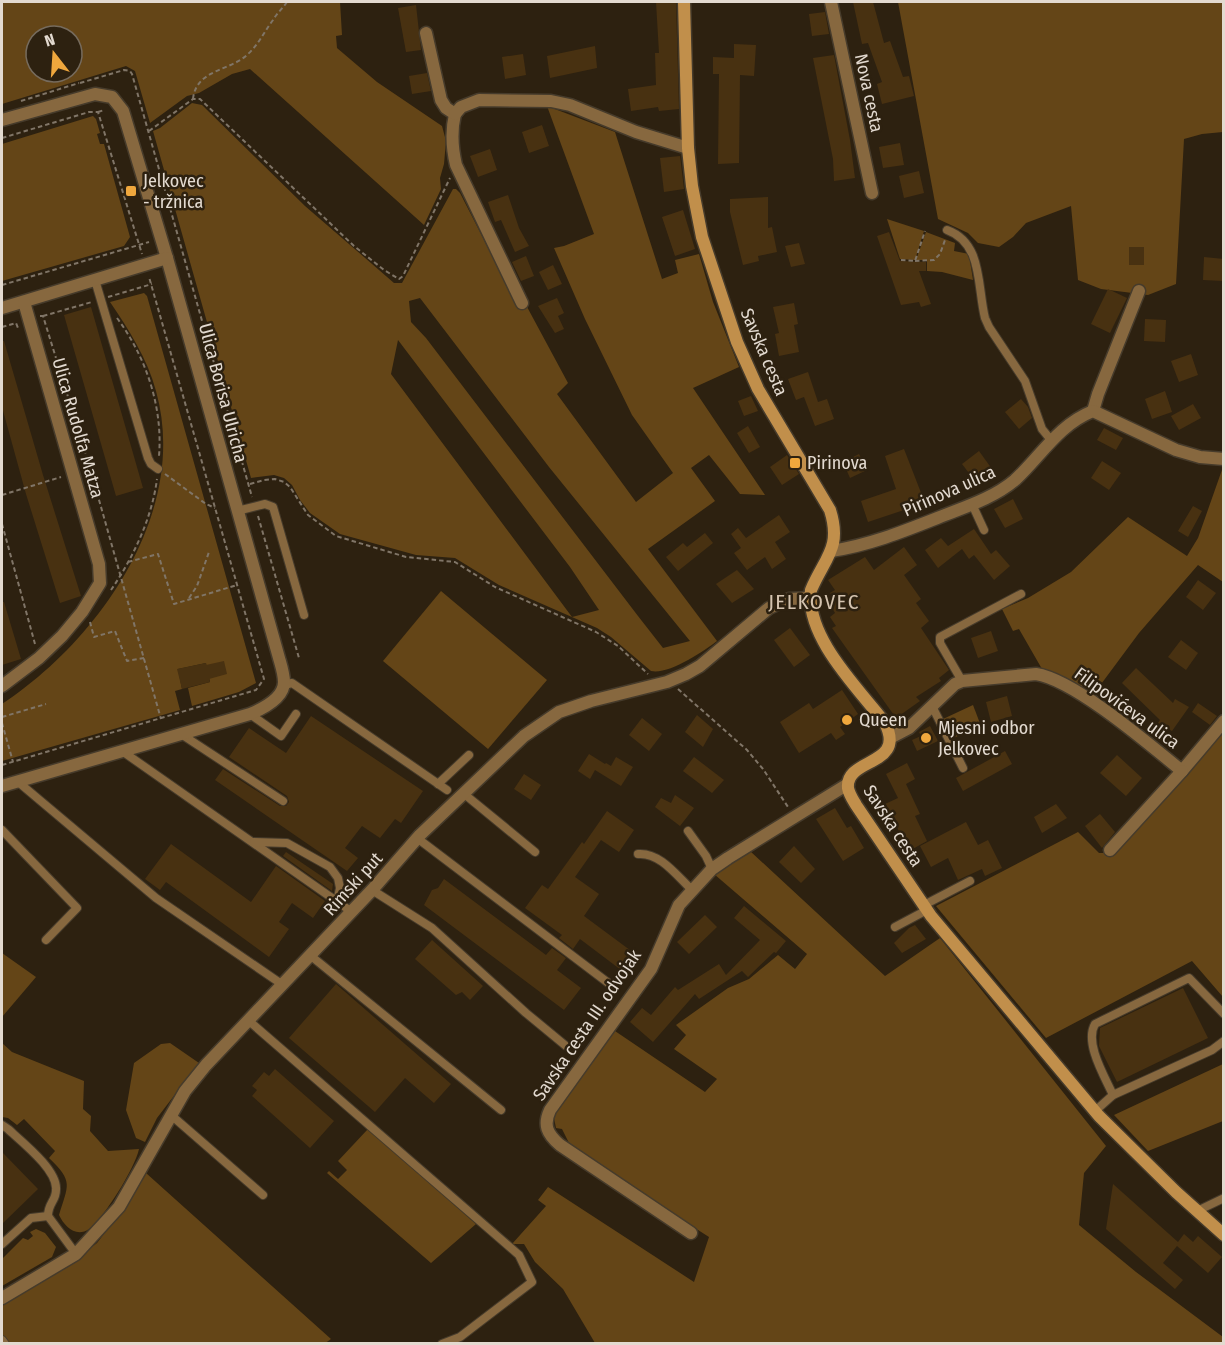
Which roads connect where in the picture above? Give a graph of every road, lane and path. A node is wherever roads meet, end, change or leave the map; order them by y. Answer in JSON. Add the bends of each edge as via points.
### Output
{"nodes":[{"id":1,"x":287,"y":2,"type":"edge"},
{"id":2,"x":684,"y":2,"type":"edge"},
{"id":3,"x":831,"y":2,"type":"edge"},
{"id":4,"x":426,"y":33,"type":"dead end"},
{"id":5,"x":84,"y":82,"type":"edge"},
{"id":6,"x":193,"y":99,"type":"junction"},
{"id":7,"x":140,"y":100,"type":"junction"},
{"id":8,"x":134,"y":102,"type":"dead end"},
{"id":9,"x":104,"y":110,"type":"dead end"},
{"id":10,"x":98,"y":112,"type":"junction"},
{"id":11,"x":455,"y":114,"type":"junction"},
{"id":12,"x":2,"y":120,"type":"edge"},
{"id":13,"x":149,"y":131,"type":"junction"},
{"id":14,"x":2,"y":138,"type":"edge"},
{"id":15,"x":688,"y":148,"type":"junction"},
{"id":16,"x":456,"y":165,"type":"junction"},
{"id":17,"x":872,"y":193,"type":"dead end"},
{"id":18,"x":925,"y":231,"type":"dead end"},
{"id":19,"x":946,"y":235,"type":"joint"},
{"id":20,"x":139,"y":245,"type":"junction"},
{"id":21,"x":167,"y":258,"type":"junction"},
{"id":22,"x":901,"y":260,"type":"dead end"},
{"id":23,"x":915,"y":261,"type":"junction"},
{"id":24,"x":146,"y":265,"type":"junction"},
{"id":25,"x":95,"y":280,"type":"junction"},
{"id":26,"x":7,"y":284,"type":"junction"},
{"id":27,"x":152,"y":284,"type":"junction"},
{"id":28,"x":2,"y":285,"type":"edge"},
{"id":29,"x":9,"y":291,"type":"dead end"},
{"id":30,"x":1139,"y":291,"type":"dead end"},
{"id":31,"x":101,"y":299,"type":"junction"},
{"id":32,"x":24,"y":302,"type":"junction"},
{"id":33,"x":522,"y":303,"type":"dead end"},
{"id":34,"x":2,"y":308,"type":"edge"},
{"id":35,"x":43,"y":316,"type":"junction"},
{"id":36,"x":116,"y":316,"type":"dead end"},
{"id":37,"x":33,"y":318,"type":"dead end"},
{"id":38,"x":16,"y":322,"type":"dead end"},
{"id":39,"x":2,"y":327,"type":"edge"},
{"id":40,"x":1094,"y":411,"type":"junction"},
{"id":41,"x":1051,"y":440,"type":"junction"},
{"id":42,"x":1224,"y":459,"type":"edge"},
{"id":43,"x":158,"y":469,"type":"junction"},
{"id":44,"x":66,"y":475,"type":"dead end"},
{"id":45,"x":249,"y":485,"type":"junction"},
{"id":46,"x":2,"y":495,"type":"edge"},
{"id":47,"x":253,"y":500,"type":"dead end"},
{"id":48,"x":972,"y":504,"type":"junction"},
{"id":49,"x":215,"y":508,"type":"junction"},
{"id":50,"x":237,"y":510,"type":"junction"},
{"id":51,"x":256,"y":511,"type":"dead end"},
{"id":52,"x":2,"y":524,"type":"edge"},
{"id":53,"x":984,"y":530,"type":"dead end"},
{"id":54,"x":831,"y":551,"type":"junction"},
{"id":55,"x":209,"y":552,"type":"dead end"},
{"id":56,"x":128,"y":562,"type":"junction"},
{"id":57,"x":121,"y":576,"type":"junction"},
{"id":58,"x":237,"y":585,"type":"junction"},
{"id":59,"x":1021,"y":594,"type":"dead end"},
{"id":60,"x":107,"y":595,"type":"dead end"},
{"id":61,"x":810,"y":598,"type":"junction"},
{"id":62,"x":188,"y":600,"type":"junction"},
{"id":63,"x":304,"y":615,"type":"dead end"},
{"id":64,"x":82,"y":628,"type":"dead end"},
{"id":65,"x":37,"y":650,"type":"dead end"},
{"id":66,"x":144,"y":658,"type":"junction"},
{"id":67,"x":299,"y":658,"type":"dead end"},
{"id":68,"x":653,"y":678,"type":"dead end"},
{"id":69,"x":962,"y":681,"type":"junction"},
{"id":70,"x":284,"y":685,"type":"junction"},
{"id":71,"x":2,"y":686,"type":"edge"},
{"id":72,"x":676,"y":687,"type":"dead end"},
{"id":73,"x":46,"y":704,"type":"dead end"},
{"id":74,"x":932,"y":705,"type":"junction"},
{"id":75,"x":250,"y":714,"type":"junction"},
{"id":76,"x":296,"y":714,"type":"dead end"},
{"id":77,"x":2,"y":717,"type":"edge"},
{"id":78,"x":161,"y":719,"type":"junction"},
{"id":79,"x":1224,"y":721,"type":"edge"},
{"id":80,"x":2,"y":723,"type":"edge"},
{"id":81,"x":181,"y":734,"type":"junction"},
{"id":82,"x":890,"y":738,"type":"junction"},
{"id":83,"x":122,"y":751,"type":"junction"},
{"id":84,"x":469,"y":754,"type":"dead end"},
{"id":85,"x":13,"y":762,"type":"junction"},
{"id":86,"x":2,"y":765,"type":"edge"},
{"id":87,"x":963,"y":768,"type":"dead end"},
{"id":88,"x":1182,"y":771,"type":"junction"},
{"id":89,"x":17,"y":782,"type":"junction"},
{"id":90,"x":438,"y":784,"type":"junction"},
{"id":91,"x":848,"y":784,"type":"junction"},
{"id":92,"x":2,"y":786,"type":"edge"},
{"id":93,"x":447,"y":790,"type":"dead end"},
{"id":94,"x":463,"y":793,"type":"junction"},
{"id":95,"x":283,"y":801,"type":"dead end"},
{"id":96,"x":795,"y":816,"type":"junction"},
{"id":97,"x":2,"y":830,"type":"edge"},
{"id":98,"x":688,"y":831,"type":"dead end"},
{"id":99,"x":417,"y":838,"type":"junction"},
{"id":100,"x":252,"y":842,"type":"junction"},
{"id":101,"x":1110,"y":850,"type":"dead end"},
{"id":102,"x":535,"y":852,"type":"dead end"},
{"id":103,"x":638,"y":854,"type":"dead end"},
{"id":104,"x":712,"y":869,"type":"junction"},
{"id":105,"x":970,"y":881,"type":"dead end"},
{"id":106,"x":372,"y":890,"type":"junction"},
{"id":107,"x":692,"y":890,"type":"junction"},
{"id":108,"x":337,"y":902,"type":"junction"},
{"id":109,"x":925,"y":907,"type":"junction"},
{"id":110,"x":352,"y":912,"type":"junction"},
{"id":111,"x":896,"y":927,"type":"dead end"},
{"id":112,"x":46,"y":940,"type":"dead end"},
{"id":113,"x":311,"y":956,"type":"junction"},
{"id":114,"x":283,"y":985,"type":"junction"},
{"id":115,"x":611,"y":985,"type":"dead end"},
{"id":116,"x":1224,"y":1014,"type":"edge"},
{"id":117,"x":249,"y":1021,"type":"junction"},
{"id":118,"x":1224,"y":1041,"type":"edge"},
{"id":119,"x":566,"y":1046,"type":"dead end"},
{"id":120,"x":1113,"y":1095,"type":"junction"},
{"id":121,"x":501,"y":1110,"type":"dead end"},
{"id":122,"x":1095,"y":1112,"type":"junction"},
{"id":123,"x":171,"y":1115,"type":"junction"},
{"id":124,"x":5,"y":1127,"type":"edge"},
{"id":125,"x":263,"y":1195,"type":"dead end"},
{"id":126,"x":1224,"y":1198,"type":"edge"},
{"id":127,"x":1197,"y":1211,"type":"junction"},
{"id":128,"x":48,"y":1216,"type":"junction"},
{"id":129,"x":692,"y":1233,"type":"dead end"},
{"id":130,"x":1224,"y":1235,"type":"edge"},
{"id":131,"x":2,"y":1244,"type":"edge"},
{"id":132,"x":76,"y":1254,"type":"junction"},
{"id":133,"x":2,"y":1298,"type":"edge"},
{"id":134,"x":2,"y":1340,"type":"edge"},
{"id":135,"x":5,"y":1344,"type":"edge"},
{"id":136,"x":442,"y":1344,"type":"edge"}],
"edges":[{"from":1,"to":6,"type":"path","via":[[247,56],[214,70],[197,86]]},
{"from":2,"to":15,"type":"street","name":"Savska cesta"},
{"from":3,"to":17,"type":"street","name":"Nova cesta"},
{"from":4,"to":11,"type":"street","via":[[441,100]]},
{"from":5,"to":7,"type":"path","via":[[130,71]]},
{"from":6,"to":13,"type":"path"},
{"from":6,"to":16,"type":"path","via":[[204,102],[354,246],[399,279]]},
{"from":7,"to":8,"type":"path"},
{"from":7,"to":13,"type":"path"},
{"from":9,"to":10,"type":"path"},
{"from":10,"to":14,"type":"path"},
{"from":10,"to":20,"type":"path"},
{"from":11,"to":15,"type":"street","via":[[461,107],[479,100],[551,101]]},
{"from":11,"to":16,"type":"street"},
{"from":12,"to":21,"type":"street","name":"Ulica Borisa Ulricha","via":[[95,94],[112,98],[123,111]]},
{"from":13,"to":45,"type":"path"},
{"from":15,"to":54,"type":"street","name":"Savska cesta","via":[[697,217],[737,342],[758,389],[830,510],[835,527]]},
{"from":16,"to":33,"type":"street"},
{"from":18,"to":23,"type":"path"},
{"from":19,"to":23,"type":"path","via":[[934,260]]},
{"from":19,"to":41,"type":"lane","via":[[957,234],[972,251],[988,327],[1025,381],[1042,429]]},
{"from":20,"to":24,"type":"path"},
{"from":20,"to":26,"type":"path"},
{"from":21,"to":24,"type":"street"},
{"from":21,"to":50,"type":"street","name":"Ulica Borisa Ulricha"},
{"from":22,"to":23,"type":"path"},
{"from":24,"to":25,"type":"street"},
{"from":24,"to":27,"type":"path"},
{"from":25,"to":31,"type":"lane"},
{"from":25,"to":32,"type":"street"},
{"from":26,"to":28,"type":"path"},
{"from":26,"to":29,"type":"path"},
{"from":27,"to":31,"type":"path"},
{"from":27,"to":49,"type":"path"},
{"from":30,"to":40,"type":"street"},
{"from":31,"to":35,"type":"path"},
{"from":31,"to":43,"type":"lane","via":[[148,458]]},
{"from":32,"to":34,"type":"street"},
{"from":32,"to":71,"type":"street","name":"Ulica Rudolfa Matza","via":[[99,564],[100,583],[62,636]]},
{"from":35,"to":37,"type":"path"},
{"from":35,"to":57,"type":"path"},
{"from":36,"to":43,"type":"path","via":[[143,361],[154,395],[160,441]]},
{"from":38,"to":39,"type":"path"},
{"from":40,"to":41,"type":"street","name":"Pirinova ulica","via":[[1081,416]]},
{"from":40,"to":42,"type":"street","via":[[1176,450]]},
{"from":41,"to":48,"type":"street","name":"Pirinova ulica","via":[[1014,480]]},
{"from":43,"to":49,"type":"path"},
{"from":43,"to":56,"type":"path","via":[[147,518]]},
{"from":44,"to":46,"type":"path"},
{"from":45,"to":47,"type":"path"},
{"from":45,"to":68,"type":"path","via":[[275,479],[284,482],[308,515],[336,536],[406,557],[454,562],[495,587],[596,632]]},
{"from":48,"to":53,"type":"lane"},
{"from":48,"to":54,"type":"street","name":"Pirinova ulica","via":[[884,539]]},
{"from":49,"to":58,"type":"path"},
{"from":50,"to":63,"type":"lane","via":[[265,504],[273,507]]},
{"from":50,"to":70,"type":"street","name":"Ulica Borisa Ulricha"},
{"from":51,"to":67,"type":"path"},
{"from":52,"to":65,"type":"path"},
{"from":54,"to":61,"type":"street","name":"Savska cesta"},
{"from":55,"to":62,"type":"path"},
{"from":56,"to":57,"type":"path"},
{"from":56,"to":62,"type":"path","via":[[158,554],[174,604]]},
{"from":57,"to":60,"type":"path"},
{"from":57,"to":66,"type":"path"},
{"from":58,"to":62,"type":"path"},
{"from":58,"to":78,"type":"path","via":[[264,680],[256,690]]},
{"from":59,"to":69,"type":"lane","via":[[940,637]]},
{"from":61,"to":82,"type":"street","via":[[814,623],[823,641],[885,723]]},
{"from":61,"to":94,"type":"street","name":"Rimski put","via":[[789,599],[769,608],[686,674],[559,712],[524,736]]},
{"from":64,"to":66,"type":"path","via":[[89,619],[94,637],[115,631],[127,661]]},
{"from":66,"to":78,"type":"path"},
{"from":69,"to":74,"type":"street"},
{"from":69,"to":88,"type":"street","name":"Filipovićeva ulica","via":[[1048,676],[1127,728]]},
{"from":70,"to":75,"type":"street","via":[[274,699]]},
{"from":70,"to":90,"type":"lane","via":[[292,684]]},
{"from":72,"to":96,"type":"path","via":[[747,750]]},
{"from":73,"to":77,"type":"path"},
{"from":74,"to":82,"type":"street","via":[[909,728]]},
{"from":74,"to":87,"type":"lane"},
{"from":75,"to":76,"type":"lane","via":[[281,736]]},
{"from":75,"to":81,"type":"street"},
{"from":78,"to":85,"type":"path"},
{"from":79,"to":88,"type":"street","name":"Filipovićeva ulica"},
{"from":80,"to":85,"type":"path"},
{"from":81,"to":83,"type":"street"},
{"from":81,"to":95,"type":"lane"},
{"from":82,"to":91,"type":"street","name":"Savska cesta","via":[[884,754],[853,773]]},
{"from":83,"to":89,"type":"street"},
{"from":83,"to":100,"type":"lane"},
{"from":84,"to":90,"type":"lane"},
{"from":85,"to":86,"type":"path"},
{"from":88,"to":101,"type":"street","name":"Filipovićeva ulica"},
{"from":89,"to":92,"type":"street"},
{"from":89,"to":114,"type":"lane","via":[[156,898]]},
{"from":90,"to":93,"type":"lane"},
{"from":91,"to":96,"type":"street","name":"Savska cesta III. odvojak"},
{"from":91,"to":109,"type":"street","name":"Savska cesta","via":[[856,805]]},
{"from":94,"to":99,"type":"street","name":"Rimski put"},
{"from":94,"to":102,"type":"lane"},
{"from":96,"to":104,"type":"street","name":"Savska cesta III. odvojak"},
{"from":97,"to":112,"type":"lane","via":[[77,908]]},
{"from":98,"to":104,"type":"lane"},
{"from":99,"to":106,"type":"street","name":"Rimski put"},
{"from":99,"to":115,"type":"lane"},
{"from":100,"to":108,"type":"lane"},
{"from":100,"to":108,"type":"lane","via":[[287,843],[330,867],[338,878]]},
{"from":103,"to":107,"type":"lane","via":[[646,853],[669,866]]},
{"from":104,"to":107,"type":"street","name":"Savska cesta III. odvojak"},
{"from":105,"to":109,"type":"lane"},
{"from":106,"to":110,"type":"street","name":"Rimski put"},
{"from":106,"to":119,"type":"lane","via":[[432,928]]},
{"from":107,"to":129,"type":"street","name":"Savska cesta III. odvojak","via":[[679,905],[651,969],[546,1119],[549,1133],[560,1145]]},
{"from":108,"to":110,"type":"lane"},
{"from":109,"to":111,"type":"lane"},
{"from":109,"to":122,"type":"street","name":"Savska cesta"},
{"from":110,"to":113,"type":"street","name":"Rimski put"},
{"from":113,"to":114,"type":"street","name":"Rimski put"},
{"from":113,"to":121,"type":"lane"},
{"from":114,"to":117,"type":"street","name":"Rimski put"},
{"from":116,"to":120,"type":"lane","via":[[1189,978],[1095,1024],[1090,1042]]},
{"from":117,"to":123,"type":"street","name":"Rimski put","via":[[185,1090]]},
{"from":117,"to":136,"type":"lane","via":[[519,1256],[532,1282],[460,1337]]},
{"from":118,"to":120,"type":"lane"},
{"from":120,"to":122,"type":"lane"},
{"from":122,"to":127,"type":"street","name":"Savska cesta"},
{"from":123,"to":125,"type":"lane"},
{"from":123,"to":132,"type":"street","name":"Rimski put","via":[[119,1207]]},
{"from":124,"to":128,"type":"lane","via":[[56,1179]]},
{"from":126,"to":127,"type":"lane"},
{"from":127,"to":130,"type":"street","name":"Savska cesta"},
{"from":128,"to":131,"type":"lane","via":[[31,1218]]},
{"from":128,"to":132,"type":"lane"},
{"from":132,"to":133,"type":"street","name":"Rimski put"},
{"from":134,"to":135,"type":"lane"}]}
